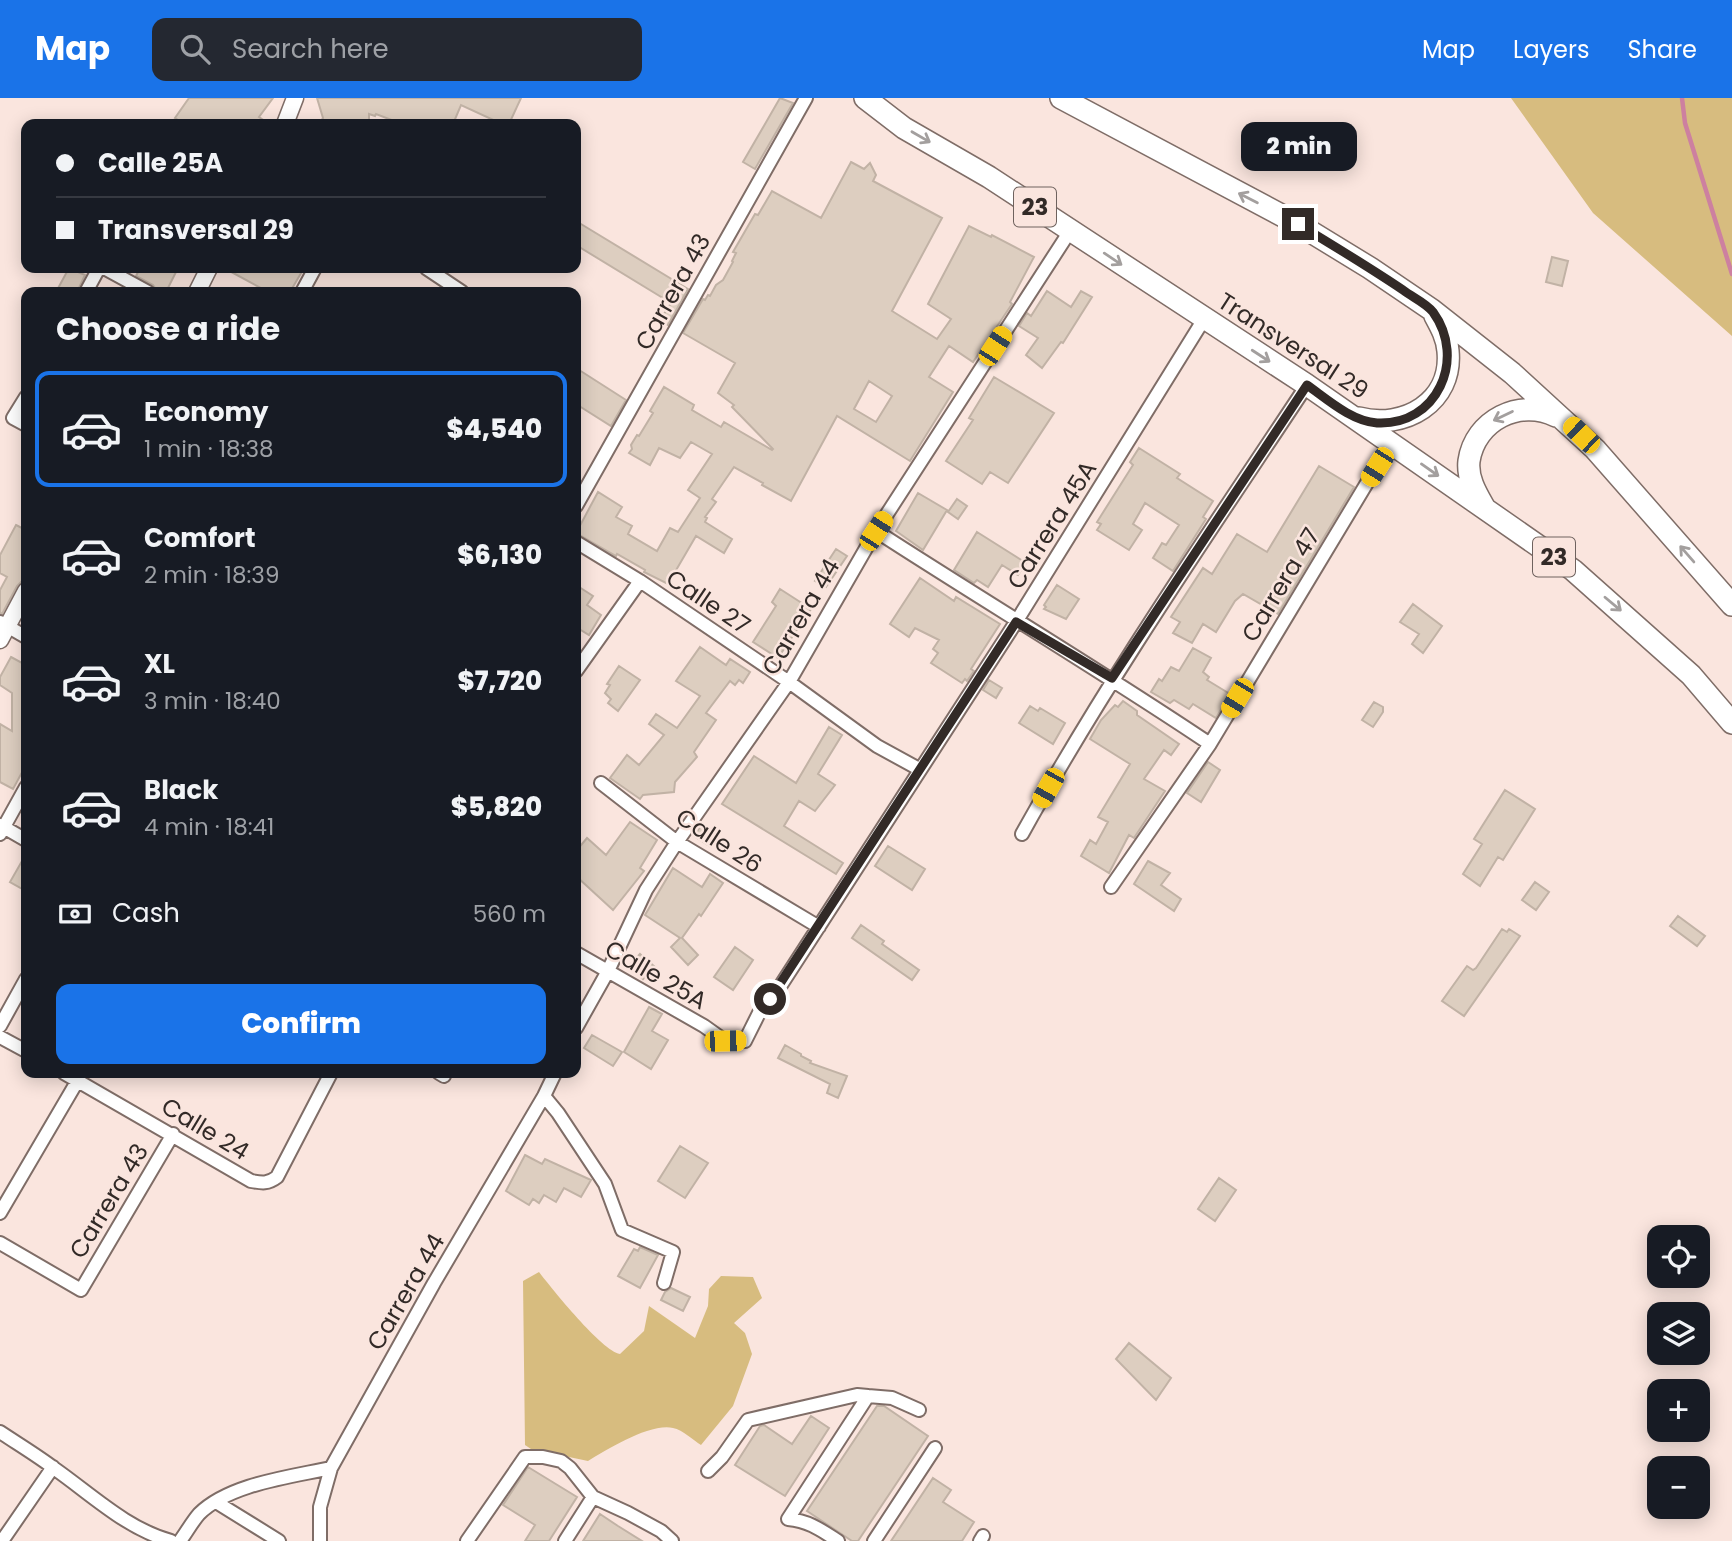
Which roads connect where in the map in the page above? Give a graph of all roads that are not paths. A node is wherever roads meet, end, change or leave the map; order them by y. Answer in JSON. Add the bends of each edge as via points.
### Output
{"nodes":[{"id":1,"x":295,"y":98,"type":"edge"},
{"id":2,"x":806,"y":98,"type":"edge"},
{"id":3,"x":865,"y":98,"type":"edge"},
{"id":4,"x":1061,"y":98,"type":"edge"},
{"id":5,"x":287,"y":119,"type":"edge"},
{"id":6,"x":1070,"y":231,"type":"junction"},
{"id":7,"x":112,"y":273,"type":"edge"},
{"id":8,"x":434,"y":273,"type":"edge"},
{"id":9,"x":138,"y":287,"type":"edge"},
{"id":10,"x":454,"y":287,"type":"edge"},
{"id":11,"x":1432,"y":310,"type":"junction"},
{"id":12,"x":1204,"y":319,"type":"junction"},
{"id":13,"x":1307,"y":385,"type":"junction"},
{"id":14,"x":21,"y":405,"type":"edge"},
{"id":15,"x":1354,"y":417,"type":"junction"},
{"id":16,"x":21,"y":422,"type":"edge"},
{"id":17,"x":1567,"y":422,"type":"junction"},
{"id":18,"x":1391,"y":443,"type":"junction"},
{"id":19,"x":581,"y":497,"type":"edge"},
{"id":20,"x":1486,"y":509,"type":"junction"},
{"id":21,"x":876,"y":531,"type":"junction"},
{"id":22,"x":581,"y":545,"type":"edge"},
{"id":23,"x":640,"y":581,"type":"junction"},
{"id":24,"x":21,"y":599,"type":"edge"},
{"id":25,"x":1732,"y":605,"type":"edge"},
{"id":26,"x":1016,"y":622,"type":"junction"},
{"id":27,"x":2,"y":630,"type":"edge"},
{"id":28,"x":21,"y":636,"type":"edge"},
{"id":29,"x":581,"y":664,"type":"edge"},
{"id":30,"x":1112,"y":678,"type":"junction"},
{"id":31,"x":789,"y":682,"type":"junction"},
{"id":32,"x":1732,"y":723,"type":"edge"},
{"id":33,"x":1210,"y":744,"type":"junction"},
{"id":34,"x":919,"y":769,"type":"junction"},
{"id":35,"x":601,"y":783,"type":"dead end"},
{"id":36,"x":21,"y":795,"type":"edge"},
{"id":37,"x":1,"y":829,"type":"edge"},
{"id":38,"x":1022,"y":834,"type":"dead end"},
{"id":39,"x":21,"y":838,"type":"edge"},
{"id":40,"x":677,"y":842,"type":"junction"},
{"id":41,"x":1111,"y":887,"type":"dead end"},
{"id":42,"x":819,"y":927,"type":"junction"},
{"id":43,"x":581,"y":956,"type":"edge"},
{"id":44,"x":608,"y":971,"type":"junction"},
{"id":45,"x":21,"y":988,"type":"edge"},
{"id":46,"x":581,"y":1019,"type":"edge"},
{"id":47,"x":0,"y":1026,"type":"edge"},
{"id":48,"x":0,"y":1037,"type":"edge"},
{"id":49,"x":21,"y":1048,"type":"edge"},
{"id":50,"x":74,"y":1078,"type":"edge"},
{"id":51,"x":328,"y":1078,"type":"edge"},
{"id":52,"x":553,"y":1078,"type":"edge"},
{"id":53,"x":78,"y":1080,"type":"junction"},
{"id":54,"x":544,"y":1096,"type":"junction"},
{"id":55,"x":173,"y":1134,"type":"junction"},
{"id":56,"x":0,"y":1213,"type":"edge"},
{"id":57,"x":0,"y":1243,"type":"edge"},
{"id":58,"x":664,"y":1283,"type":"dead end"},
{"id":59,"x":868,"y":1396,"type":"junction"},
{"id":60,"x":919,"y":1410,"type":"dead end"},
{"id":61,"x":0,"y":1432,"type":"edge"},
{"id":62,"x":935,"y":1448,"type":"dead end"},
{"id":63,"x":53,"y":1467,"type":"junction"},
{"id":64,"x":331,"y":1468,"type":"junction"},
{"id":65,"x":708,"y":1471,"type":"dead end"},
{"id":66,"x":593,"y":1497,"type":"junction"},
{"id":67,"x":216,"y":1502,"type":"junction"},
{"id":68,"x":1,"y":1540,"type":"edge"},
{"id":69,"x":171,"y":1541,"type":"edge"},
{"id":70,"x":180,"y":1541,"type":"edge"},
{"id":71,"x":279,"y":1541,"type":"edge"},
{"id":72,"x":320,"y":1541,"type":"edge"},
{"id":73,"x":467,"y":1541,"type":"edge"},
{"id":74,"x":565,"y":1541,"type":"edge"},
{"id":75,"x":670,"y":1541,"type":"edge"},
{"id":76,"x":838,"y":1541,"type":"edge"},
{"id":77,"x":874,"y":1541,"type":"edge"}],
"edges":[{"from":1,"to":5,"type":"street"},
{"from":2,"to":19,"type":"street","name":"Carrera 43"},
{"from":3,"to":6,"type":"highway","name":"Transversal 29","number":"23","one_way":true,"via":[[904,128]]},
{"from":11,"to":4,"type":"highway","one_way":true,"via":[[1298,224]]},
{"from":6,"to":12,"type":"highway","name":"Transversal 29","number":"23","one_way":true},
{"from":6,"to":21,"type":"street","name":"Carrera 44"},
{"from":7,"to":9,"type":"street"},
{"from":8,"to":10,"type":"street"},
{"from":11,"to":15,"type":"highway","via":[[1448,352],[1446,375],[1436,396],[1399,421],[1376,423]]},
{"from":11,"to":17,"type":"highway"},
{"from":12,"to":13,"type":"highway","name":"Transversal 29","number":"23","one_way":true},
{"from":12,"to":26,"type":"street","name":"Carrera 45A"},
{"from":13,"to":15,"type":"highway","name":"Transversal 29","number":"23"},
{"from":13,"to":30,"type":"street"},
{"from":14,"to":16,"type":"street","via":[[13,418]]},
{"from":15,"to":18,"type":"highway","name":"Transversal 29","number":"23"},
{"from":17,"to":20,"type":"highway","one_way":true,"via":[[1544,410],[1518,409],[1494,419],[1477,438],[1469,462],[1472,487]]},
{"from":25,"to":17,"type":"highway","one_way":true},
{"from":18,"to":20,"type":"highway","name":"Transversal 29","number":"23","one_way":true},
{"from":18,"to":33,"type":"street","name":"Carrera 47"},
{"from":20,"to":32,"type":"highway","name":"Transversal 29","number":"23","one_way":true,"via":[[1573,570],[1620,610],[1691,675]]},
{"from":21,"to":26,"type":"street"},
{"from":21,"to":31,"type":"street","name":"Carrera 44"},
{"from":22,"to":23,"type":"street","name":"Calle 27"},
{"from":23,"to":29,"type":"street"},
{"from":23,"to":31,"type":"street","name":"Calle 27"},
{"from":24,"to":27,"type":"street"},
{"from":26,"to":30,"type":"street"},
{"from":26,"to":34,"type":"street","name":"Carrera 45A"},
{"from":27,"to":28,"type":"street"},
{"from":30,"to":33,"type":"street"},
{"from":30,"to":38,"type":"street"},
{"from":31,"to":34,"type":"street","name":"Calle 27","via":[[877,746]]},
{"from":31,"to":40,"type":"street","name":"Carrera 44"},
{"from":33,"to":41,"type":"street","name":"Carrera 47"},
{"from":34,"to":42,"type":"street","name":"Carrera 45A"},
{"from":35,"to":40,"type":"street","name":"Calle 26"},
{"from":36,"to":37,"type":"street"},
{"from":37,"to":39,"type":"street"},
{"from":40,"to":42,"type":"street","name":"Calle 26"},
{"from":40,"to":44,"type":"street","name":"Carrera 44","via":[[646,890]]},
{"from":42,"to":44,"type":"street","name":"Calle 25A","via":[[759,1013],[745,1041],[725,1041]]},
{"from":43,"to":44,"type":"street","name":"Calle 25A"},
{"from":44,"to":46,"type":"street","name":"Carrera 44"},
{"from":45,"to":47,"type":"street"},
{"from":48,"to":49,"type":"street"},
{"from":50,"to":53,"type":"street","name":"Calle 24"},
{"from":51,"to":55,"type":"street","name":"Calle 24","via":[[271,1182],[251,1181]]},
{"from":52,"to":54,"type":"street","name":"Carrera 44"},
{"from":53,"to":55,"type":"street","name":"Calle 24"},
{"from":53,"to":56,"type":"street"},
{"from":54,"to":58,"type":"street","via":[[605,1184],[622,1230],[673,1252]]},
{"from":54,"to":64,"type":"street","name":"Carrera 44"},
{"from":55,"to":57,"type":"street","name":"Carrera 43","via":[[81,1290]]},
{"from":59,"to":60,"type":"street","via":[[892,1398]]},
{"from":59,"to":65,"type":"street","via":[[748,1420]]},
{"from":59,"to":76,"type":"street","via":[[788,1519],[817,1526]]},
{"from":61,"to":63,"type":"street"},
{"from":62,"to":77,"type":"street"},
{"from":63,"to":68,"type":"street"},
{"from":63,"to":69,"type":"street","via":[[124,1520],[151,1536]]},
{"from":64,"to":67,"type":"street","via":[[244,1489]]},
{"from":64,"to":72,"type":"street","name":"Carrera 44","via":[[320,1507]]},
{"from":66,"to":73,"type":"street","via":[[561,1461],[525,1457]]},
{"from":66,"to":74,"type":"street"},
{"from":66,"to":75,"type":"street","via":[[661,1531]]},
{"from":67,"to":70,"type":"street","via":[[199,1515]]},
{"from":67,"to":71,"type":"street"}]}
